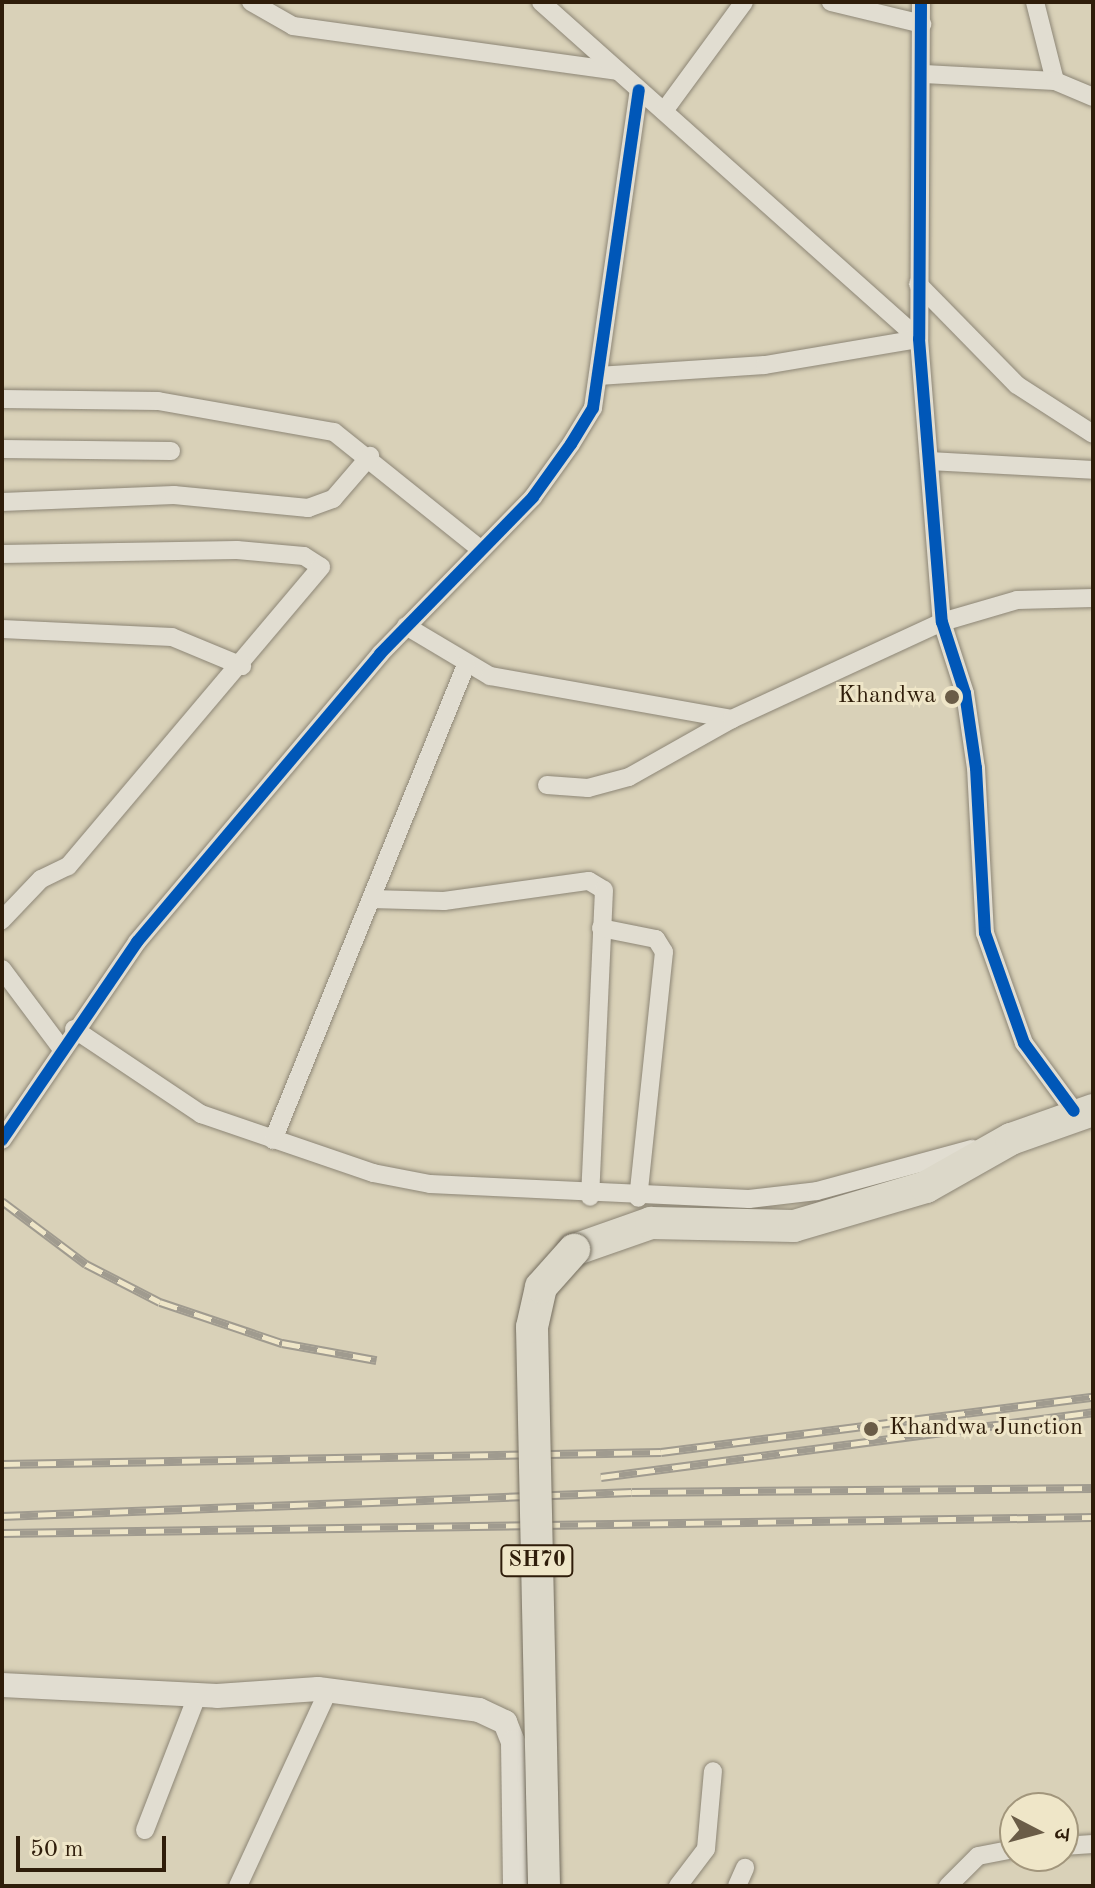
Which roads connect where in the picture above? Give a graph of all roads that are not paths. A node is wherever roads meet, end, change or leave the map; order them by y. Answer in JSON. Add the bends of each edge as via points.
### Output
{"nodes":[{"id":1,"x":251,"y":2,"type":"edge"},
{"id":2,"x":744,"y":2,"type":"edge"},
{"id":3,"x":831,"y":2,"type":"edge"},
{"id":4,"x":921,"y":2,"type":"edge"},
{"id":5,"x":1035,"y":2,"type":"edge"},
{"id":6,"x":544,"y":3,"type":"edge"},
{"id":7,"x":922,"y":24,"type":"junction"},
{"id":8,"x":617,"y":71,"type":"junction"},
{"id":9,"x":924,"y":74,"type":"junction"},
{"id":10,"x":1055,"y":81,"type":"junction"},
{"id":11,"x":639,"y":90,"type":"junction"},
{"id":12,"x":1093,"y":97,"type":"edge"},
{"id":13,"x":664,"y":111,"type":"junction"},
{"id":14,"x":918,"y":284,"type":"junction"},
{"id":15,"x":919,"y":339,"type":"junction"},
{"id":16,"x":598,"y":376,"type":"junction"},
{"id":17,"x":2,"y":399,"type":"edge"},
{"id":18,"x":1093,"y":434,"type":"edge"},
{"id":19,"x":2,"y":449,"type":"edge"},
{"id":20,"x":171,"y":451,"type":"dead end"},
{"id":21,"x":370,"y":456,"type":"junction"},
{"id":22,"x":929,"y":461,"type":"junction"},
{"id":23,"x":1093,"y":470,"type":"edge"},
{"id":24,"x":2,"y":502,"type":"edge"},
{"id":25,"x":480,"y":549,"type":"junction"},
{"id":26,"x":2,"y":554,"type":"edge"},
{"id":27,"x":1093,"y":598,"type":"edge"},
{"id":28,"x":942,"y":622,"type":"junction"},
{"id":29,"x":406,"y":626,"type":"junction"},
{"id":30,"x":2,"y":629,"type":"edge"},
{"id":31,"x":466,"y":665,"type":"junction"},
{"id":32,"x":242,"y":666,"type":"junction"},
{"id":33,"x":732,"y":719,"type":"junction"},
{"id":34,"x":547,"y":785,"type":"dead end"},
{"id":35,"x":371,"y":899,"type":"junction"},
{"id":36,"x":2,"y":920,"type":"edge"},
{"id":37,"x":601,"y":928,"type":"junction"},
{"id":38,"x":2,"y":969,"type":"edge"},
{"id":39,"x":74,"y":1029,"type":"junction"},
{"id":40,"x":61,"y":1048,"type":"junction"},
{"id":41,"x":1084,"y":1111,"type":"edge"},
{"id":42,"x":1011,"y":1139,"type":"junction"},
{"id":43,"x":2,"y":1140,"type":"edge"},
{"id":44,"x":273,"y":1140,"type":"junction"},
{"id":45,"x":590,"y":1197,"type":"junction"},
{"id":46,"x":638,"y":1198,"type":"junction"},
{"id":47,"x":2,"y":1685,"type":"edge"},
{"id":48,"x":328,"y":1691,"type":"junction"},
{"id":49,"x":197,"y":1696,"type":"junction"},
{"id":50,"x":713,"y":1771,"type":"dead end"},
{"id":51,"x":145,"y":1830,"type":"dead end"},
{"id":52,"x":999,"y":1852,"type":"edge"},
{"id":53,"x":745,"y":1868,"type":"dead end"},
{"id":54,"x":238,"y":1886,"type":"edge"},
{"id":55,"x":515,"y":1886,"type":"edge"},
{"id":56,"x":544,"y":1886,"type":"edge"},
{"id":57,"x":678,"y":1886,"type":"edge"},
{"id":58,"x":737,"y":1886,"type":"edge"},
{"id":59,"x":948,"y":1886,"type":"edge"}],
"edges":[{"from":1,"to":8,"type":"street","via":[[293,26]]},
{"from":2,"to":13,"type":"street"},
{"from":3,"to":7,"type":"street"},
{"from":4,"to":7,"type":"street"},
{"from":5,"to":10,"type":"street"},
{"from":6,"to":8,"type":"street"},
{"from":7,"to":9,"type":"street"},
{"from":8,"to":11,"type":"street"},
{"from":9,"to":10,"type":"street"},
{"from":9,"to":14,"type":"street","via":[[916,137]]},
{"from":10,"to":12,"type":"street"},
{"from":11,"to":13,"type":"street"},
{"from":11,"to":16,"type":"street"},
{"from":13,"to":15,"type":"street"},
{"from":14,"to":15,"type":"street"},
{"from":14,"to":18,"type":"street","via":[[1017,385]]},
{"from":15,"to":16,"type":"street","via":[[765,365]]},
{"from":15,"to":22,"type":"street"},
{"from":16,"to":25,"type":"street","via":[[593,408],[571,444]]},
{"from":17,"to":21,"type":"street","via":[[158,401],[334,432]]},
{"from":19,"to":20,"type":"street"},
{"from":21,"to":24,"type":"street","via":[[333,499],[308,508],[174,495]]},
{"from":21,"to":25,"type":"street"},
{"from":22,"to":23,"type":"street"},
{"from":22,"to":28,"type":"street"},
{"from":25,"to":29,"type":"street"},
{"from":26,"to":32,"type":"street","via":[[237,550],[316,560],[319,574]]},
{"from":27,"to":28,"type":"street","via":[[1017,600]]},
{"from":28,"to":33,"type":"street"},
{"from":28,"to":41,"type":"street","via":[[965,693],[976,768],[985,933],[1024,1043]]},
{"from":29,"to":31,"type":"street"},
{"from":29,"to":39,"type":"street","via":[[137,942]]},
{"from":30,"to":32,"type":"street","via":[[172,637]]},
{"from":31,"to":33,"type":"street","via":[[528,685]]},
{"from":31,"to":35,"type":"street"},
{"from":32,"to":36,"type":"street","via":[[68,866],[41,879]]},
{"from":33,"to":34,"type":"street","via":[[608,786]]},
{"from":35,"to":37,"type":"street","via":[[444,901],[589,881],[604,890]]},
{"from":35,"to":44,"type":"street"},
{"from":37,"to":45,"type":"street"},
{"from":37,"to":46,"type":"street","via":[[656,939],[664,952]]},
{"from":38,"to":40,"type":"street"},
{"from":39,"to":40,"type":"street"},
{"from":39,"to":44,"type":"street","via":[[201,1114]]},
{"from":40,"to":43,"type":"street"},
{"from":41,"to":42,"type":"highway","number":"SH70"},
{"from":42,"to":46,"type":"street","via":[[817,1191],[749,1199]]},
{"from":42,"to":56,"type":"highway","number":"SH70","bridge":true,"via":[[926,1187],[794,1226],[651,1223],[574,1250],[541,1287],[532,1327]]},
{"from":44,"to":45,"type":"street","via":[[430,1184]]},
{"from":45,"to":46,"type":"street"},
{"from":47,"to":49,"type":"street"},
{"from":48,"to":49,"type":"street"},
{"from":48,"to":54,"type":"street"},
{"from":48,"to":55,"type":"street","via":[[479,1710],[505,1722],[513,1742]]},
{"from":49,"to":51,"type":"street"},
{"from":50,"to":57,"type":"street","via":[[706,1849]]},
{"from":52,"to":59,"type":"street","via":[[978,1856]]},
{"from":53,"to":58,"type":"street"}]}
